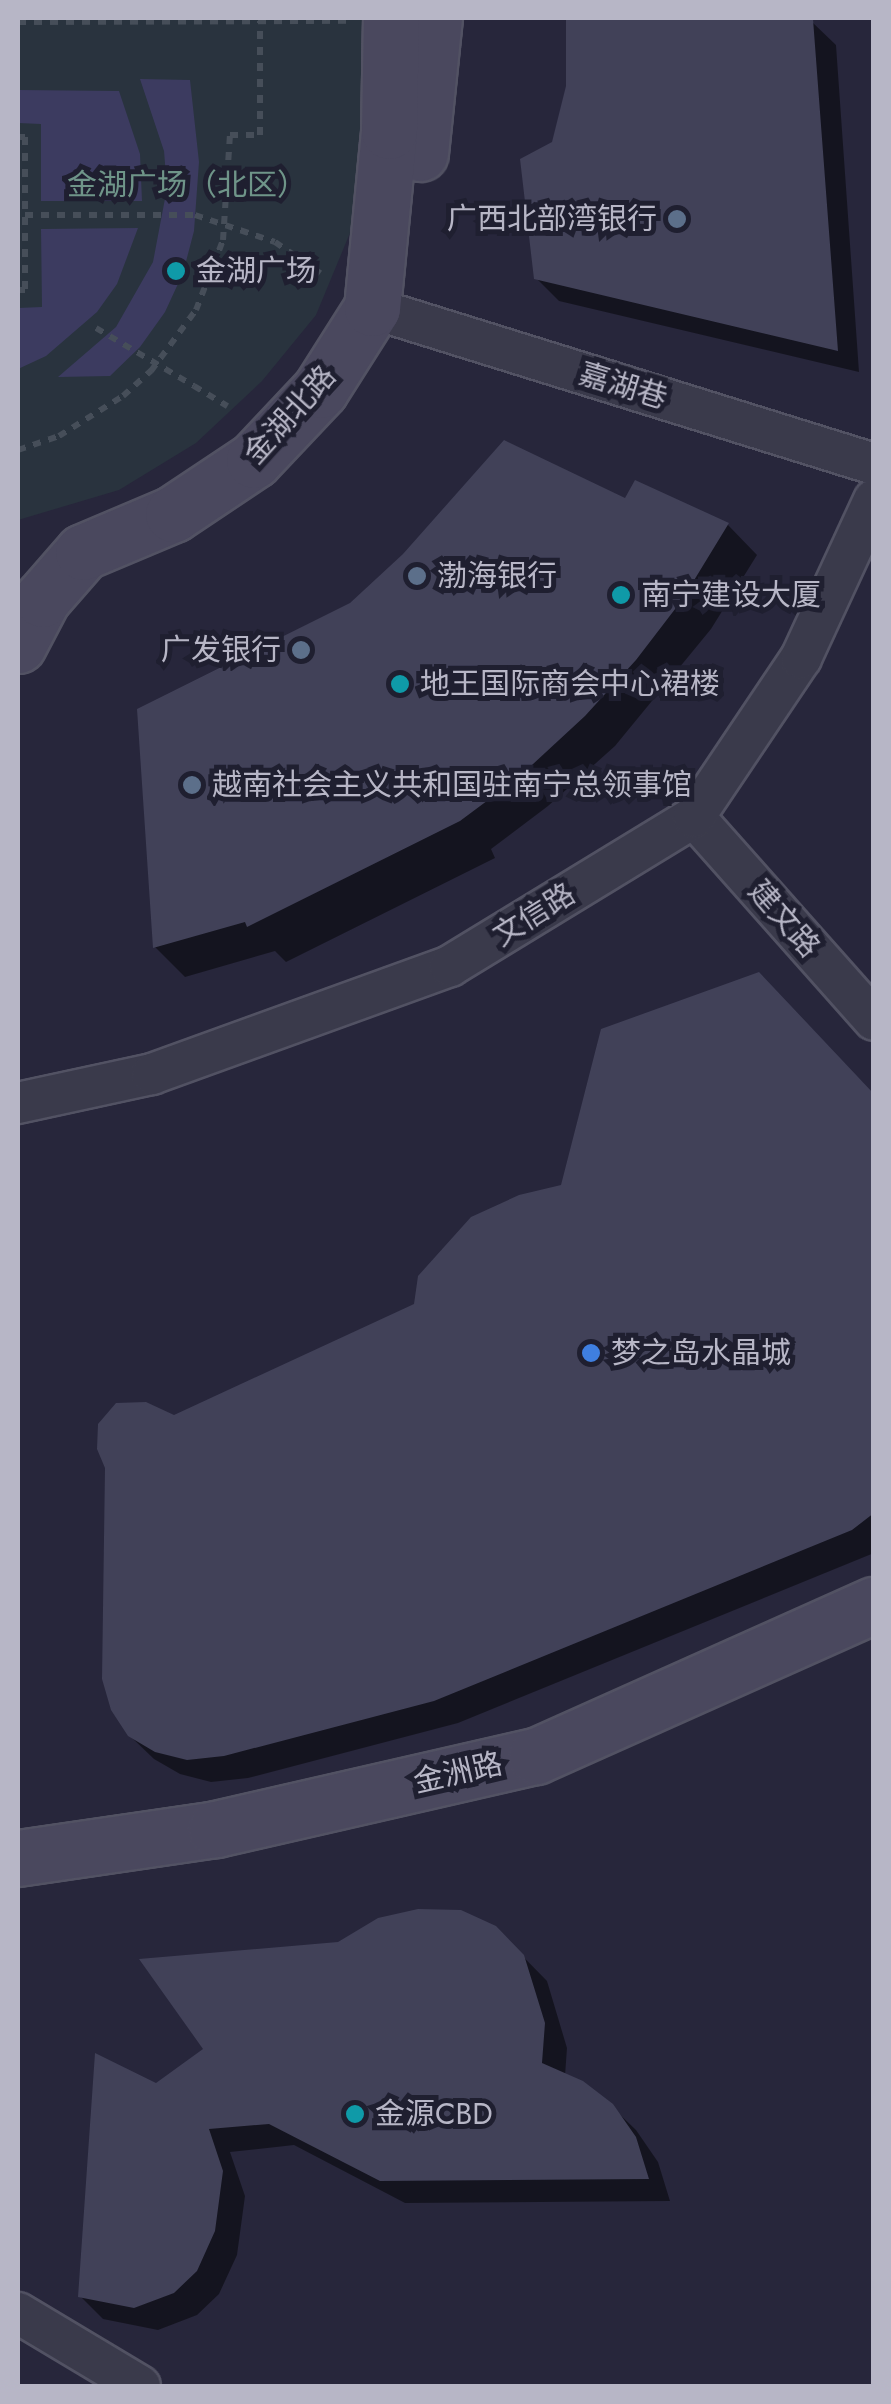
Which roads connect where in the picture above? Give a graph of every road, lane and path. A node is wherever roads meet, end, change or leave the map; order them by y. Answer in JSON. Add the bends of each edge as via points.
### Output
{"nodes":[{"id":1,"x":434,"y":18,"type":"edge"},
{"id":2,"x":372,"y":19,"type":"edge"},
{"id":3,"x":260,"y":21,"type":"junction"},
{"id":4,"x":18,"y":22,"type":"edge"},
{"id":5,"x":18,"y":137,"type":"edge"},
{"id":6,"x":25,"y":216,"type":"junction"},
{"id":7,"x":320,"y":273,"type":"dead end"},
{"id":8,"x":18,"y":290,"type":"edge"},
{"id":9,"x":372,"y":308,"type":"junction"},
{"id":10,"x":96,"y":328,"type":"dead end"},
{"id":11,"x":227,"y":406,"type":"dead end"},
{"id":12,"x":18,"y":450,"type":"edge"},
{"id":13,"x":874,"y":464,"type":"edge"},
{"id":14,"x":874,"y":500,"type":"edge"},
{"id":15,"x":84,"y":552,"type":"junction"},
{"id":16,"x":18,"y":564,"type":"edge"},
{"id":17,"x":18,"y":645,"type":"edge"},
{"id":18,"x":694,"y":817,"type":"junction"},
{"id":19,"x":874,"y":1020,"type":"edge"},
{"id":20,"x":18,"y":1103,"type":"edge"},
{"id":21,"x":874,"y":1605,"type":"edge"},
{"id":22,"x":18,"y":1858,"type":"edge"},
{"id":23,"x":18,"y":2313,"type":"edge"},
{"id":24,"x":140,"y":2386,"type":"edge"}],
"edges":[{"from":1,"to":9,"type":"main road","via":[[424,134],[408,214]]},
{"from":2,"to":3,"type":"path"},
{"from":2,"to":9,"type":"main road","name":"金湖北路","via":[[389,132]]},
{"from":3,"to":4,"type":"path"},
{"from":3,"to":12,"type":"path","via":[[260,135],[230,135],[222,240],[196,310],[151,371],[123,396],[59,436]]},
{"from":5,"to":6,"type":"path","via":[[25,137]]},
{"from":6,"to":7,"type":"path","bridge":true,"via":[[195,216],[275,242]]},
{"from":6,"to":8,"type":"path","via":[[25,290]]},
{"from":9,"to":13,"type":"street","name":"嘉湖巷"},
{"from":9,"to":15,"type":"main road","name":"金湖北路","via":[[320,390],[254,460],[173,514]]},
{"from":10,"to":11,"type":"path","bridge":true},
{"from":14,"to":18,"type":"street","name":"文信路","via":[[801,658]]},
{"from":15,"to":16,"type":"main road"},
{"from":15,"to":17,"type":"main road","name":"金湖北路","via":[[42,599]]},
{"from":18,"to":19,"type":"street","name":"建文路"},
{"from":18,"to":20,"type":"street","name":"文信路","via":[[450,966],[152,1074]]},
{"from":21,"to":22,"type":"main road","name":"金洲路","via":[[536,1756],[216,1828]]},
{"from":23,"to":24,"type":"street"}]}
